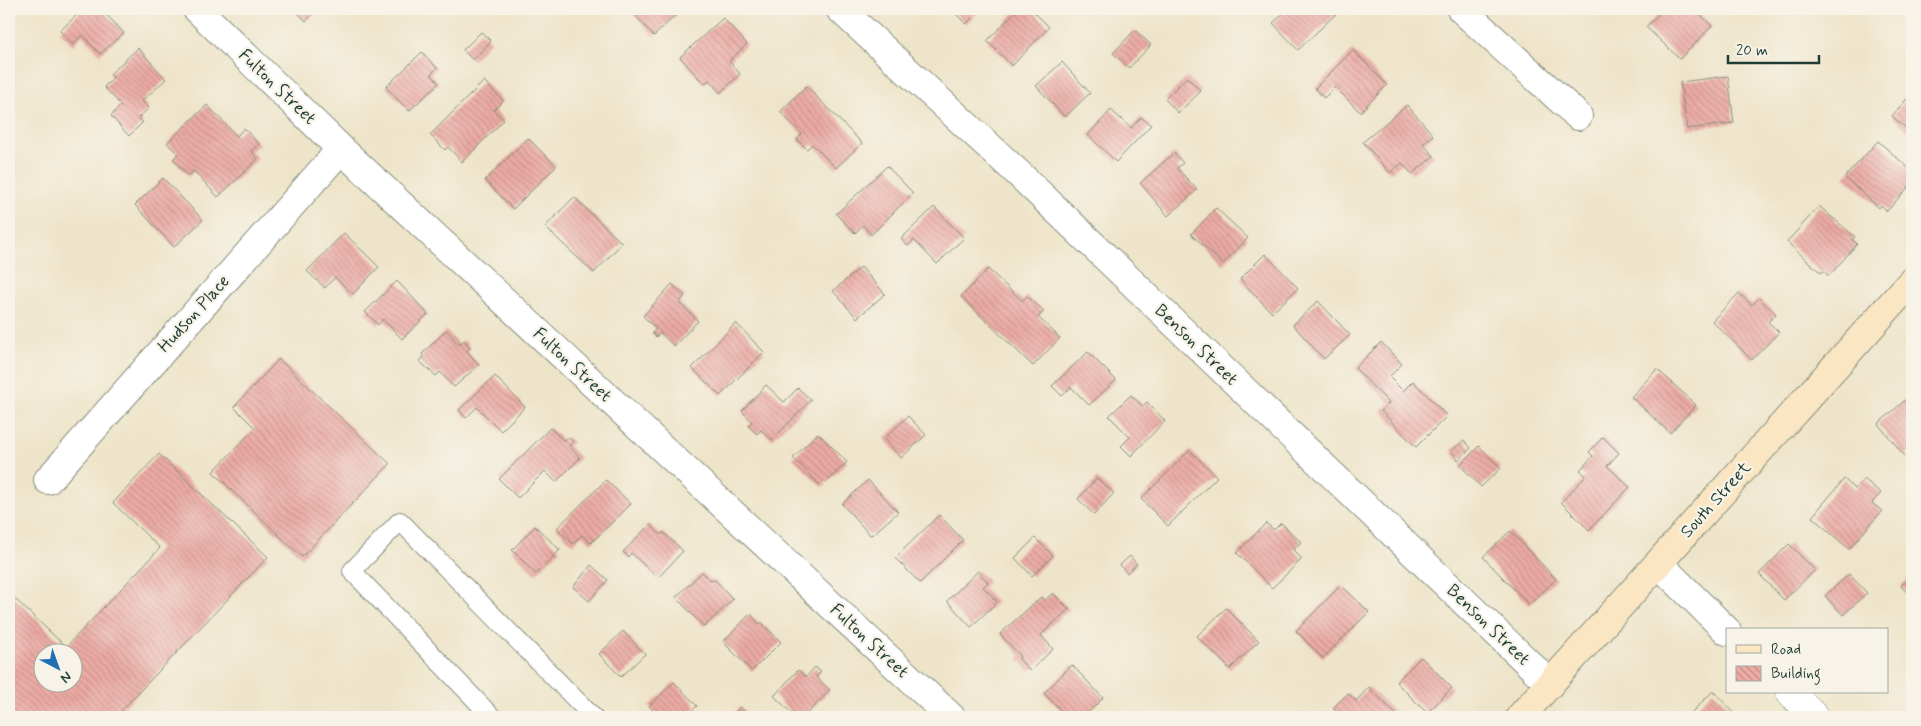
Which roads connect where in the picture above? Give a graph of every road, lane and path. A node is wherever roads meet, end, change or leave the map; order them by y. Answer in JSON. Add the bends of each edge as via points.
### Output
{"nodes":[{"id":1,"x":197,"y":9,"type":"edge"},
{"id":2,"x":840,"y":9,"type":"edge"},
{"id":3,"x":1461,"y":9,"type":"edge"},
{"id":4,"x":1578,"y":116,"type":"dead end"},
{"id":5,"x":341,"y":149,"type":"junction"},
{"id":6,"x":1912,"y":282,"type":"edge"},
{"id":7,"x":48,"y":480,"type":"dead end"},
{"id":8,"x":1659,"y":564,"type":"junction"},
{"id":9,"x":1726,"y":630,"type":"edge"},
{"id":10,"x":1550,"y":684,"type":"junction"},
{"id":11,"x":1792,"y":694,"type":"edge"},
{"id":12,"x":492,"y":717,"type":"edge"},
{"id":13,"x":593,"y":717,"type":"edge"},
{"id":14,"x":951,"y":717,"type":"edge"},
{"id":15,"x":1520,"y":717,"type":"edge"},
{"id":16,"x":1815,"y":717,"type":"edge"}],
"edges":[{"from":1,"to":5,"type":"street","name":"Fulton Street"},
{"from":2,"to":10,"type":"street","name":"Benson Street","via":[[1019,174]]},
{"from":3,"to":4,"type":"street"},
{"from":5,"to":7,"type":"street","name":"Hudson Place"},
{"from":5,"to":14,"type":"street","name":"Fulton Street"},
{"from":6,"to":8,"type":"main road","name":"South Street"},
{"from":8,"to":9,"type":"street"},
{"from":8,"to":10,"type":"main road","name":"South Street"},
{"from":10,"to":15,"type":"main road","name":"South Street"},
{"from":11,"to":16,"type":"street"},
{"from":12,"to":13,"type":"lane","via":[[352,571],[400,521]]}]}
